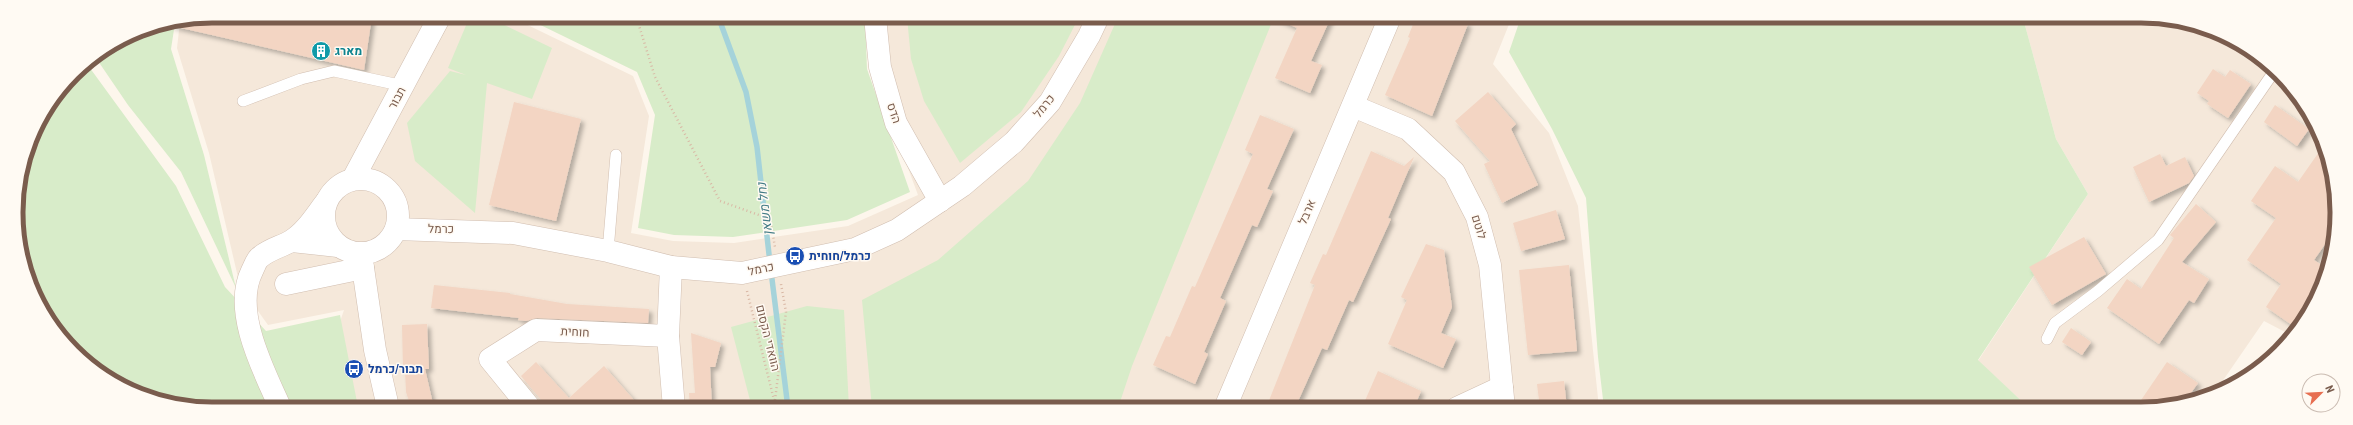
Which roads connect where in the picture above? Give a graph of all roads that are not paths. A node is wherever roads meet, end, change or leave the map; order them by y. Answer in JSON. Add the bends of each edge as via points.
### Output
{"nodes":[{"id":1,"x":436,"y":23,"type":"edge"},
{"id":2,"x":876,"y":23,"type":"edge"},
{"id":3,"x":1095,"y":23,"type":"edge"},
{"id":4,"x":1387,"y":23,"type":"edge"},
{"id":5,"x":2271,"y":76,"type":"edge"},
{"id":6,"x":404,"y":86,"type":"junction"},
{"id":7,"x":243,"y":101,"type":"dead end"},
{"id":8,"x":1352,"y":106,"type":"junction"},
{"id":9,"x":616,"y":155,"type":"dead end"},
{"id":10,"x":352,"y":179,"type":"junction"},
{"id":11,"x":940,"y":201,"type":"junction"},
{"id":12,"x":326,"y":202,"type":"junction"},
{"id":13,"x":396,"y":229,"type":"junction"},
{"id":14,"x":292,"y":241,"type":"junction"},
{"id":15,"x":338,"y":246,"type":"junction"},
{"id":16,"x":608,"y":251,"type":"junction"},
{"id":17,"x":362,"y":261,"type":"junction"},
{"id":18,"x":671,"y":267,"type":"junction"},
{"id":19,"x":286,"y":284,"type":"dead end"},
{"id":20,"x":668,"y":336,"type":"junction"},
{"id":21,"x":2047,"y":339,"type":"dead end"},
{"id":22,"x":1502,"y":387,"type":"junction"},
{"id":23,"x":278,"y":402,"type":"edge"},
{"id":24,"x":387,"y":402,"type":"edge"},
{"id":25,"x":525,"y":402,"type":"edge"},
{"id":26,"x":674,"y":402,"type":"edge"},
{"id":27,"x":1228,"y":402,"type":"edge"},
{"id":28,"x":1469,"y":402,"type":"edge"},
{"id":29,"x":1503,"y":402,"type":"edge"}],
"edges":[{"from":1,"to":6,"type":"street","name":"תבור"},
{"from":2,"to":11,"type":"street","name":"הדס","via":[[880,66],[896,122]]},
{"from":3,"to":11,"type":"street","name":"כרמל","via":[[1050,102],[1014,142]]},
{"from":4,"to":8,"type":"street","name":"ארבל"},
{"from":5,"to":21,"type":"lane","via":[[2158,240],[2098,291],[2055,323]]},
{"from":6,"to":7,"type":"lane","via":[[334,72],[301,79]]},
{"from":6,"to":10,"type":"street","name":"תבור"},
{"from":8,"to":22,"type":"street","name":"לוטם","via":[[1408,129],[1454,172],[1477,217],[1490,265]]},
{"from":8,"to":27,"type":"street","name":"ארבל"},
{"from":9,"to":16,"type":"lane"},
{"from":10,"to":12,"type":"street","via":[[341,184]]},
{"from":10,"to":13,"type":"street","via":[[364,178],[375,181],[388,191],[397,206]]},
{"from":11,"to":18,"type":"street","name":"כרמל","via":[[897,230],[855,249],[742,273]]},
{"from":12,"to":14,"type":"street"},
{"from":12,"to":15,"type":"street","via":[[323,214],[325,226]]},
{"from":13,"to":16,"type":"street","name":"כרמל","via":[[513,233]]},
{"from":13,"to":17,"type":"street","via":[[391,239]]},
{"from":14,"to":15,"type":"street"},
{"from":14,"to":23,"type":"street","via":[[274,248],[258,259],[249,277],[247,298],[249,328],[258,358]]},
{"from":15,"to":17,"type":"street"},
{"from":16,"to":18,"type":"street","name":"כרמל"},
{"from":17,"to":19,"type":"street"},
{"from":17,"to":24,"type":"street"},
{"from":18,"to":20,"type":"street"},
{"from":20,"to":25,"type":"street","name":"חוחית","via":[[536,330],[490,359]]},
{"from":20,"to":26,"type":"street"},
{"from":22,"to":28,"type":"street"},
{"from":22,"to":29,"type":"street","name":"לוטם"}]}
